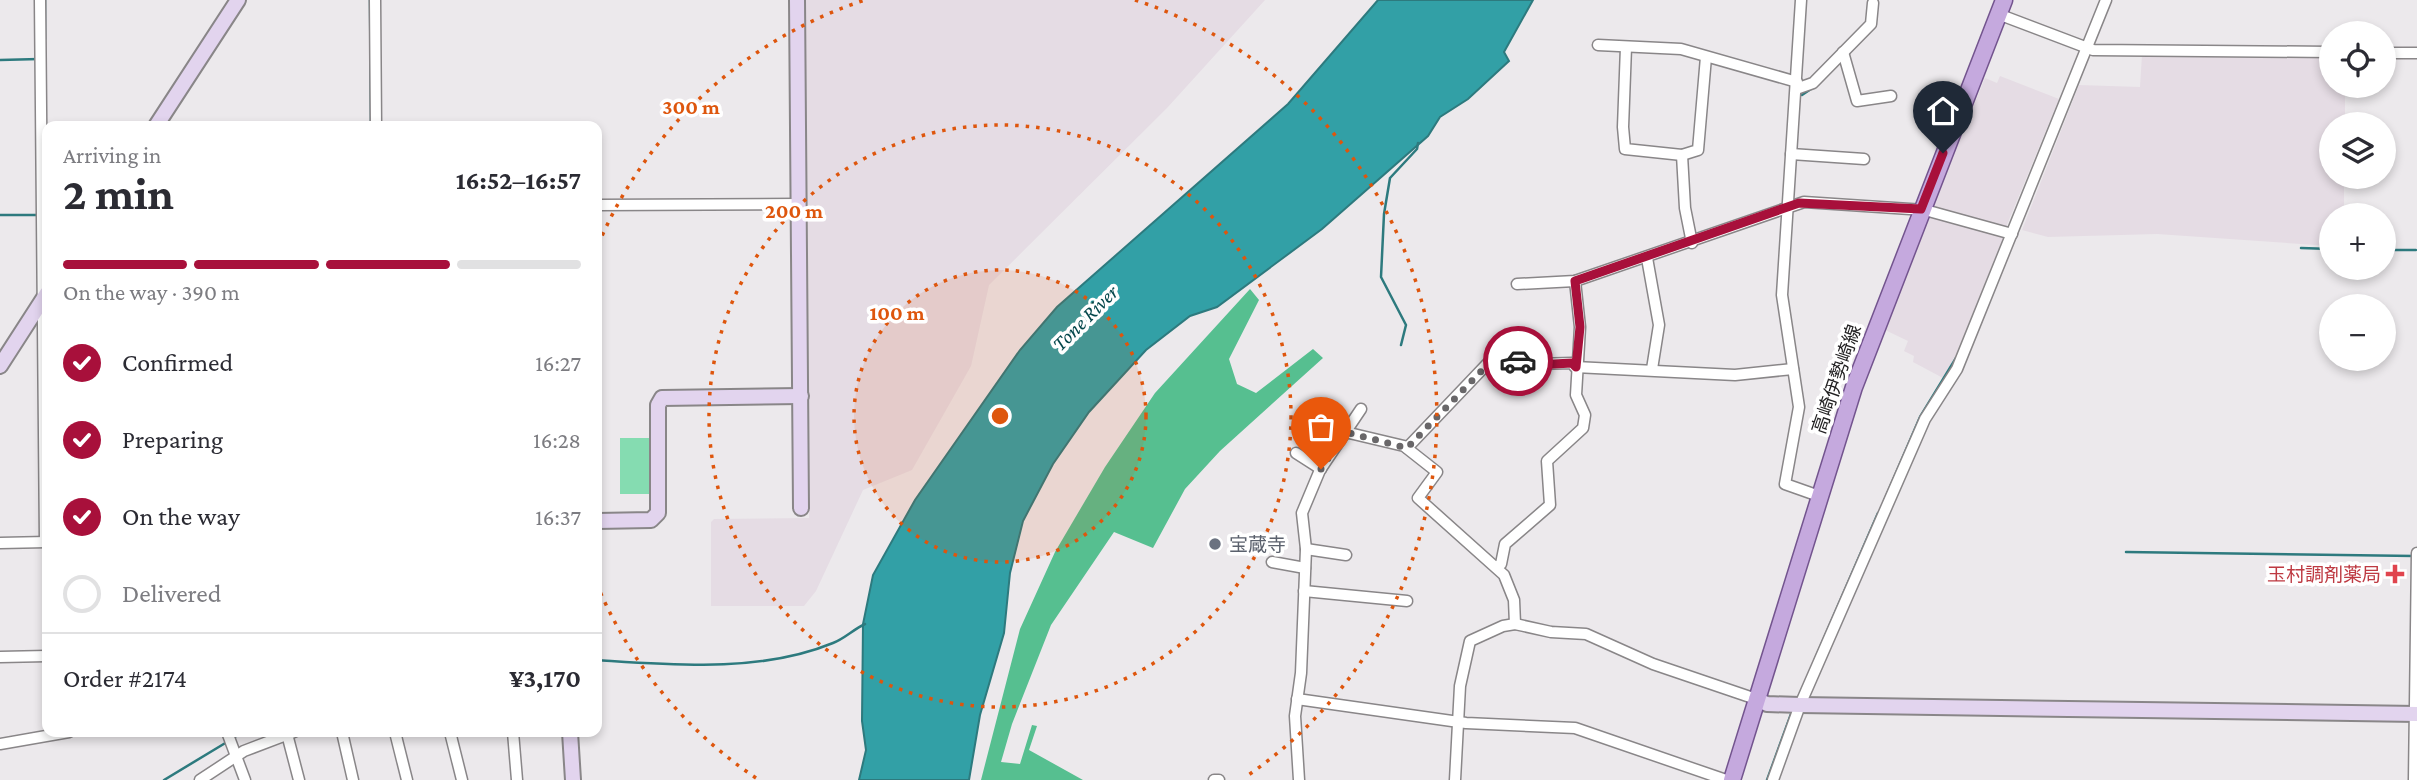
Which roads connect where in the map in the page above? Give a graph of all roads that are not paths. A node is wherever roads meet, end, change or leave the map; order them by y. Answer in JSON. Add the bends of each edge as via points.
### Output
{"nodes":[{"id":1,"x":40,"y":0,"type":"edge"},
{"id":2,"x":238,"y":0,"type":"edge"},
{"id":3,"x":375,"y":0,"type":"edge"},
{"id":4,"x":797,"y":0,"type":"edge"},
{"id":5,"x":1801,"y":0,"type":"edge"},
{"id":6,"x":2106,"y":0,"type":"edge"},
{"id":7,"x":1873,"y":3,"type":"dead end"},
{"id":8,"x":2001,"y":7,"type":"edge"},
{"id":9,"x":1598,"y":45,"type":"dead end"},
{"id":10,"x":1626,"y":47,"type":"junction"},
{"id":11,"x":2086,"y":48,"type":"junction"},
{"id":12,"x":1843,"y":52,"type":"junction"},
{"id":13,"x":2319,"y":52,"type":"edge"},
{"id":14,"x":2396,"y":53,"type":"edge"},
{"id":15,"x":2417,"y":53,"type":"edge"},
{"id":16,"x":1706,"y":57,"type":"junction"},
{"id":17,"x":1797,"y":85,"type":"junction"},
{"id":18,"x":1891,"y":96,"type":"dead end"},
{"id":19,"x":42,"y":121,"type":"edge"},
{"id":20,"x":159,"y":121,"type":"edge"},
{"id":21,"x":376,"y":121,"type":"edge"},
{"id":22,"x":1791,"y":154,"type":"junction"},
{"id":23,"x":1682,"y":155,"type":"junction"},
{"id":24,"x":1864,"y":159,"type":"dead end"},
{"id":25,"x":799,"y":204,"type":"junction"},
{"id":26,"x":602,"y":205,"type":"edge"},
{"id":27,"x":1787,"y":207,"type":"junction"},
{"id":28,"x":1921,"y":209,"type":"junction"},
{"id":29,"x":2012,"y":234,"type":"junction"},
{"id":30,"x":1692,"y":243,"type":"junction"},
{"id":31,"x":1647,"y":258,"type":"junction"},
{"id":32,"x":1575,"y":281,"type":"junction"},
{"id":33,"x":1517,"y":284,"type":"dead end"},
{"id":34,"x":42,"y":301,"type":"edge"},
{"id":35,"x":0,"y":366,"type":"edge"},
{"id":36,"x":1576,"y":367,"type":"junction"},
{"id":37,"x":1652,"y":369,"type":"junction"},
{"id":38,"x":1793,"y":369,"type":"junction"},
{"id":39,"x":801,"y":396,"type":"junction"},
{"id":40,"x":1361,"y":409,"type":"dead end"},
{"id":41,"x":1345,"y":432,"type":"junction"},
{"id":42,"x":1407,"y":448,"type":"junction"},
{"id":43,"x":1296,"y":453,"type":"dead end"},
{"id":44,"x":1321,"y":469,"type":"junction"},
{"id":45,"x":1819,"y":496,"type":"junction"},
{"id":46,"x":802,"y":508,"type":"dead end"},
{"id":47,"x":602,"y":521,"type":"edge"},
{"id":48,"x":42,"y":542,"type":"edge"},
{"id":49,"x":0,"y":543,"type":"edge"},
{"id":50,"x":1306,"y":549,"type":"junction"},
{"id":51,"x":2417,"y":553,"type":"edge"},
{"id":52,"x":1346,"y":555,"type":"dead end"},
{"id":53,"x":1272,"y":562,"type":"dead end"},
{"id":54,"x":1496,"y":567,"type":"junction"},
{"id":55,"x":1305,"y":568,"type":"junction"},
{"id":56,"x":1304,"y":591,"type":"junction"},
{"id":57,"x":1407,"y":601,"type":"dead end"},
{"id":58,"x":1515,"y":624,"type":"junction"},
{"id":59,"x":42,"y":656,"type":"edge"},
{"id":60,"x":0,"y":657,"type":"edge"},
{"id":61,"x":1297,"y":699,"type":"junction"},
{"id":62,"x":1756,"y":699,"type":"junction"},
{"id":63,"x":1800,"y":705,"type":"junction"},
{"id":64,"x":2416,"y":714,"type":"edge"},
{"id":65,"x":1458,"y":722,"type":"junction"},
{"id":66,"x":42,"y":737,"type":"edge"},
{"id":67,"x":229,"y":737,"type":"edge"},
{"id":68,"x":278,"y":737,"type":"edge"},
{"id":69,"x":292,"y":737,"type":"edge"},
{"id":70,"x":343,"y":737,"type":"edge"},
{"id":71,"x":396,"y":737,"type":"edge"},
{"id":72,"x":451,"y":737,"type":"edge"},
{"id":73,"x":513,"y":737,"type":"edge"},
{"id":74,"x":570,"y":737,"type":"edge"},
{"id":75,"x":0,"y":744,"type":"edge"},
{"id":76,"x":236,"y":750,"type":"junction"},
{"id":77,"x":200,"y":780,"type":"edge"},
{"id":78,"x":246,"y":780,"type":"edge"},
{"id":79,"x":299,"y":780,"type":"edge"},
{"id":80,"x":353,"y":780,"type":"edge"},
{"id":81,"x":407,"y":780,"type":"edge"},
{"id":82,"x":462,"y":780,"type":"edge"},
{"id":83,"x":517,"y":780,"type":"edge"},
{"id":84,"x":573,"y":780,"type":"edge"},
{"id":85,"x":1299,"y":780,"type":"edge"},
{"id":86,"x":1455,"y":780,"type":"edge"},
{"id":87,"x":1726,"y":780,"type":"edge"},
{"id":88,"x":1732,"y":780,"type":"edge"},
{"id":89,"x":1773,"y":780,"type":"edge"},
{"id":90,"x":2414,"y":780,"type":"edge"}],
"edges":[{"from":1,"to":19,"type":"street"},
{"from":2,"to":20,"type":"street"},
{"from":3,"to":21,"type":"street"},
{"from":4,"to":25,"type":"street"},
{"from":5,"to":17,"type":"street"},
{"from":6,"to":11,"type":"street"},
{"from":7,"to":12,"type":"street","via":[[1871,24]]},
{"from":8,"to":11,"type":"street"},
{"from":8,"to":28,"type":"main road","name":"高崎伊勢崎線"},
{"from":9,"to":10,"type":"street"},
{"from":10,"to":16,"type":"street","via":[[1681,49]]},
{"from":10,"to":23,"type":"street","via":[[1625,149]]},
{"from":11,"to":13,"type":"street"},
{"from":11,"to":29,"type":"street"},
{"from":12,"to":17,"type":"street","via":[[1813,83]]},
{"from":12,"to":18,"type":"street","via":[[1857,101]]},
{"from":14,"to":15,"type":"street"},
{"from":16,"to":17,"type":"street"},
{"from":16,"to":23,"type":"street","via":[[1698,150]]},
{"from":17,"to":22,"type":"street"},
{"from":22,"to":24,"type":"street"},
{"from":22,"to":27,"type":"street"},
{"from":23,"to":30,"type":"street"},
{"from":25,"to":26,"type":"street"},
{"from":25,"to":39,"type":"street"},
{"from":27,"to":28,"type":"street","via":[[1804,202]]},
{"from":27,"to":30,"type":"street"},
{"from":27,"to":38,"type":"street","via":[[1782,295]]},
{"from":28,"to":29,"type":"street"},
{"from":28,"to":45,"type":"main road","name":"高崎伊勢崎線"},
{"from":29,"to":63,"type":"street","via":[[1957,369],[1925,419]]},
{"from":30,"to":31,"type":"street"},
{"from":31,"to":32,"type":"street"},
{"from":31,"to":37,"type":"street","via":[[1658,325]]},
{"from":32,"to":33,"type":"street"},
{"from":32,"to":36,"type":"street","via":[[1580,327]]},
{"from":34,"to":35,"type":"street"},
{"from":36,"to":37,"type":"street"},
{"from":36,"to":42,"type":"street","via":[[1572,363],[1492,360]]},
{"from":36,"to":54,"type":"street","via":[[1583,428],[1547,461],[1550,505],[1505,544],[1501,564]]},
{"from":37,"to":38,"type":"street","via":[[1735,375]]},
{"from":38,"to":45,"type":"street","via":[[1799,415],[1785,484]]},
{"from":39,"to":46,"type":"street"},
{"from":39,"to":47,"type":"street","via":[[662,398],[658,405],[658,513],[651,520]]},
{"from":40,"to":41,"type":"street"},
{"from":41,"to":42,"type":"street"},
{"from":41,"to":44,"type":"street"},
{"from":42,"to":54,"type":"street","via":[[1437,472],[1418,498]]},
{"from":43,"to":44,"type":"street"},
{"from":44,"to":50,"type":"street","via":[[1302,513]]},
{"from":45,"to":62,"type":"main road","name":"高崎伊勢崎線"},
{"from":48,"to":49,"type":"street"},
{"from":50,"to":52,"type":"street"},
{"from":50,"to":55,"type":"street"},
{"from":51,"to":64,"type":"street"},
{"from":53,"to":55,"type":"street"},
{"from":54,"to":58,"type":"street","via":[[1514,600]]},
{"from":55,"to":56,"type":"street"},
{"from":56,"to":57,"type":"street"},
{"from":56,"to":61,"type":"street"},
{"from":58,"to":62,"type":"street","via":[[1594,636],[1653,664]]},
{"from":58,"to":65,"type":"street","via":[[1470,641]]},
{"from":59,"to":60,"type":"street"},
{"from":61,"to":65,"type":"street"},
{"from":61,"to":85,"type":"street"},
{"from":62,"to":63,"type":"street"},
{"from":62,"to":88,"type":"main road","name":"高崎伊勢崎線"},
{"from":63,"to":64,"type":"street"},
{"from":63,"to":89,"type":"street"},
{"from":64,"to":90,"type":"street"},
{"from":65,"to":86,"type":"street"},
{"from":65,"to":87,"type":"street","via":[[1575,728]]},
{"from":66,"to":75,"type":"street"},
{"from":67,"to":76,"type":"street"},
{"from":68,"to":76,"type":"street"},
{"from":69,"to":79,"type":"street"},
{"from":70,"to":80,"type":"street"},
{"from":71,"to":81,"type":"street"},
{"from":72,"to":82,"type":"street"},
{"from":73,"to":83,"type":"street"},
{"from":74,"to":84,"type":"street"},
{"from":76,"to":77,"type":"street"},
{"from":76,"to":78,"type":"street"}]}
